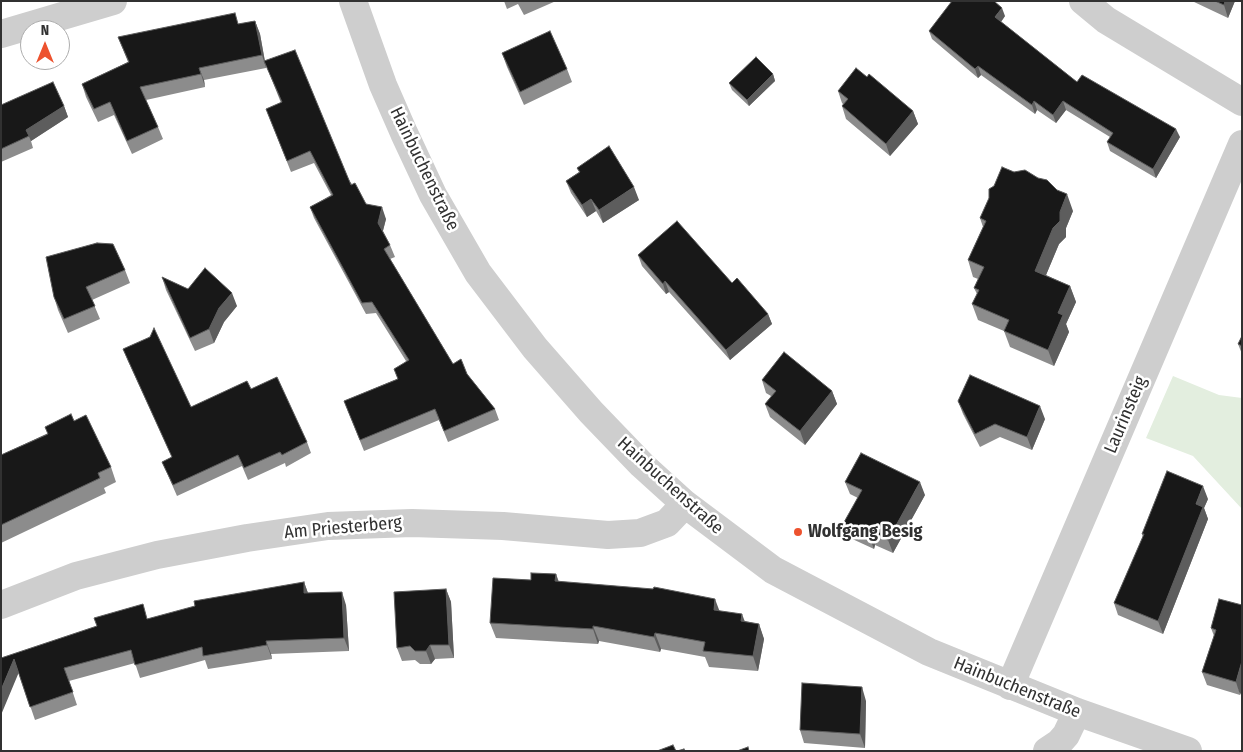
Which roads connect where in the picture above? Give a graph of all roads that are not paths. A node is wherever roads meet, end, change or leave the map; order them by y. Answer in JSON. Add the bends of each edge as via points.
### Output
{"nodes":[{"id":1,"x":113,"y":1,"type":"edge"},
{"id":2,"x":353,"y":1,"type":"edge"},
{"id":3,"x":1084,"y":1,"type":"edge"},
{"id":4,"x":1,"y":34,"type":"edge"},
{"id":5,"x":1242,"y":102,"type":"edge"},
{"id":6,"x":1242,"y":144,"type":"edge"},
{"id":7,"x":685,"y":504,"type":"junction"},
{"id":8,"x":1,"y":605,"type":"edge"},
{"id":9,"x":1010,"y":686,"type":"junction"},
{"id":10,"x":1077,"y":712,"type":"junction"},
{"id":11,"x":1047,"y":751,"type":"edge"},
{"id":12,"x":1188,"y":751,"type":"edge"}],
"edges":[{"from":1,"to":4,"type":"street"},
{"from":2,"to":7,"type":"street","name":"Hainbuchenstraße","via":[[383,85],[408,142],[433,196],[478,274],[535,348],[591,412]]},
{"from":3,"to":5,"type":"street","via":[[1106,20]]},
{"from":6,"to":9,"type":"street","name":"Laurinsteig"},
{"from":7,"to":8,"type":"street","name":"Am Priesterberg","via":[[667,523],[640,532],[608,535],[503,526],[412,523],[328,526],[157,554],[76,576]]},
{"from":7,"to":9,"type":"street","name":"Hainbuchenstraße","via":[[773,570],[929,652]]},
{"from":9,"to":10,"type":"street","name":"Hainbuchenstraße"},
{"from":10,"to":11,"type":"street","via":[[1066,735]]},
{"from":10,"to":12,"type":"street","name":"Hainbuchenstraße"}]}
